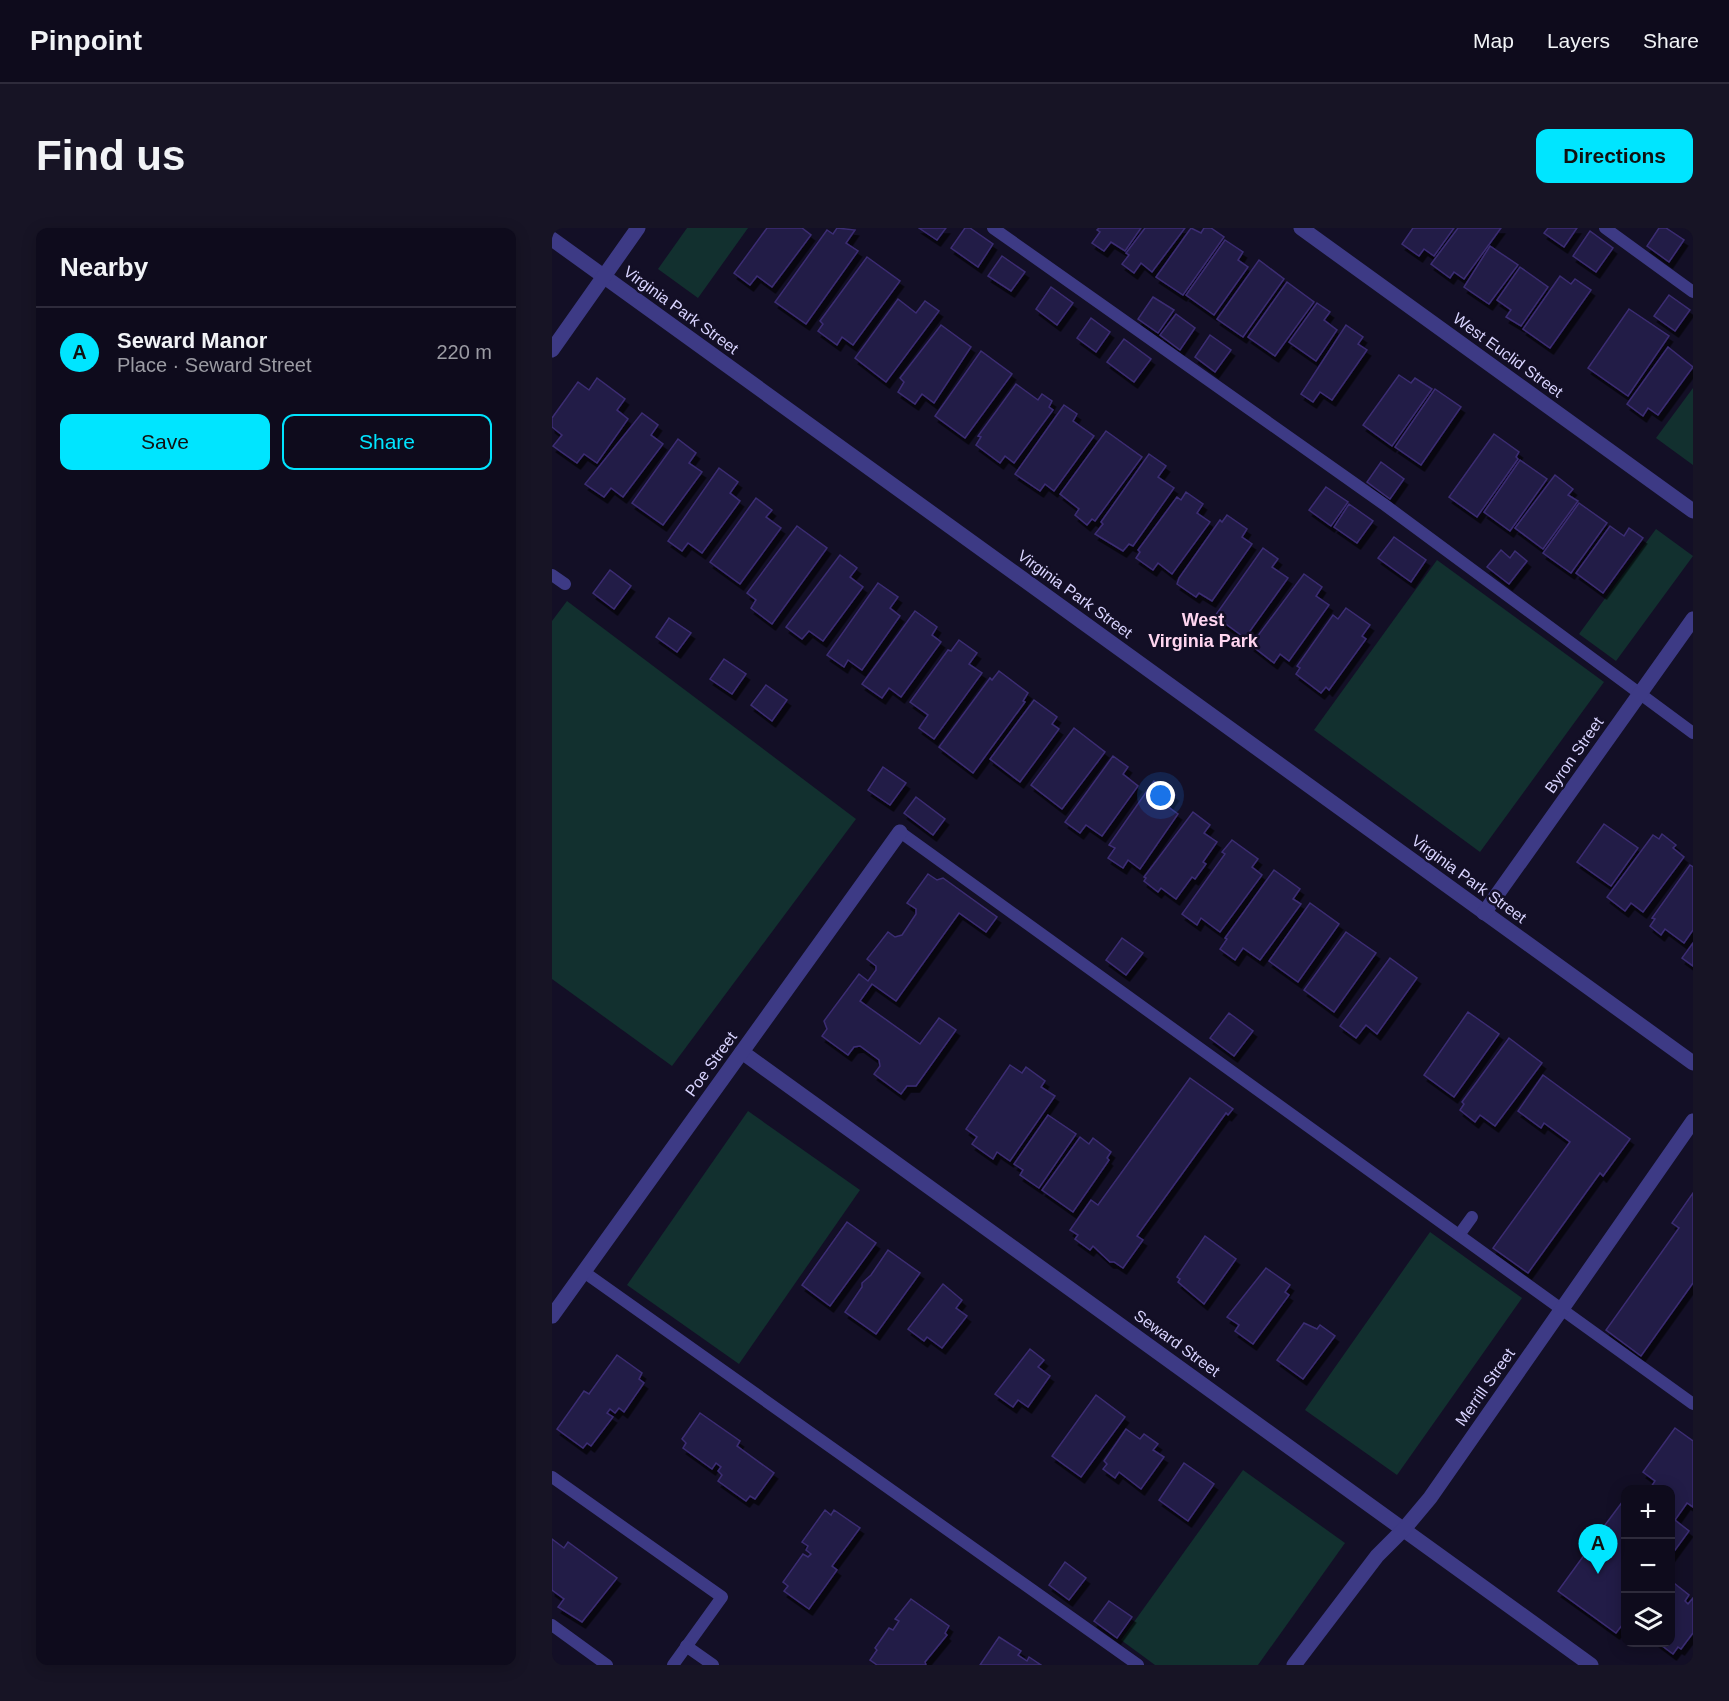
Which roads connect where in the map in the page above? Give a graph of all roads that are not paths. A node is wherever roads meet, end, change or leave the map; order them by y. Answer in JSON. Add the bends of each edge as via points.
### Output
{"nodes":[{"id":1,"x":638,"y":228,"type":"edge"},
{"id":2,"x":993,"y":228,"type":"edge"},
{"id":3,"x":1301,"y":228,"type":"edge"},
{"id":4,"x":1605,"y":228,"type":"edge"},
{"id":5,"x":552,"y":239,"type":"edge"},
{"id":6,"x":604,"y":277,"type":"junction"},
{"id":7,"x":1693,"y":292,"type":"edge"},
{"id":8,"x":552,"y":350,"type":"edge"},
{"id":9,"x":1693,"y":511,"type":"edge"},
{"id":10,"x":552,"y":575,"type":"edge"},
{"id":11,"x":565,"y":584,"type":"dead end"},
{"id":12,"x":1693,"y":619,"type":"edge"},
{"id":13,"x":1640,"y":694,"type":"junction"},
{"id":14,"x":1693,"y":733,"type":"edge"},
{"id":15,"x":900,"y":832,"type":"joint"},
{"id":16,"x":1484,"y":912,"type":"junction"},
{"id":17,"x":742,"y":1052,"type":"junction"},
{"id":18,"x":1693,"y":1063,"type":"edge"},
{"id":19,"x":1693,"y":1121,"type":"edge"},
{"id":20,"x":1472,"y":1217,"type":"dead end"},
{"id":21,"x":1459,"y":1236,"type":"junction"},
{"id":22,"x":584,"y":1272,"type":"junction"},
{"id":23,"x":1561,"y":1309,"type":"junction"},
{"id":24,"x":552,"y":1316,"type":"edge"},
{"id":25,"x":1693,"y":1404,"type":"edge"},
{"id":26,"x":552,"y":1477,"type":"edge"},
{"id":27,"x":1404,"y":1529,"type":"junction"},
{"id":28,"x":552,"y":1625,"type":"edge"},
{"id":29,"x":686,"y":1646,"type":"junction"},
{"id":30,"x":607,"y":1665,"type":"edge"},
{"id":31,"x":673,"y":1665,"type":"edge"},
{"id":32,"x":713,"y":1665,"type":"edge"},
{"id":33,"x":1138,"y":1665,"type":"edge"},
{"id":34,"x":1294,"y":1665,"type":"edge"},
{"id":35,"x":1591,"y":1665,"type":"edge"}],
"edges":[{"from":1,"to":6,"type":"street"},
{"from":2,"to":13,"type":"lane","via":[[1375,498]]},
{"from":3,"to":9,"type":"street","name":"West Euclid Street"},
{"from":4,"to":7,"type":"lane"},
{"from":5,"to":6,"type":"street","name":"Virginia Park Street"},
{"from":6,"to":8,"type":"street"},
{"from":6,"to":16,"type":"street","name":"Virginia Park Street"},
{"from":10,"to":11,"type":"lane"},
{"from":12,"to":13,"type":"street","name":"Byron Street"},
{"from":13,"to":14,"type":"lane"},
{"from":13,"to":16,"type":"street","name":"Byron Street"},
{"from":15,"to":17,"type":"street","name":"Poe Street"},
{"from":15,"to":21,"type":"lane"},
{"from":16,"to":18,"type":"street","name":"Virginia Park Street"},
{"from":17,"to":22,"type":"street","name":"Poe Street"},
{"from":17,"to":27,"type":"street","name":"Seward Street"},
{"from":19,"to":23,"type":"street","name":"Merrill Street"},
{"from":20,"to":21,"type":"lane"},
{"from":21,"to":23,"type":"lane"},
{"from":22,"to":24,"type":"street","name":"Poe Street"},
{"from":22,"to":33,"type":"lane"},
{"from":23,"to":25,"type":"lane"},
{"from":23,"to":27,"type":"street","name":"Merrill Street","via":[[1430,1498]]},
{"from":26,"to":29,"type":"lane","via":[[722,1598]]},
{"from":27,"to":34,"type":"street","name":"Merrill Street","via":[[1377,1556]]},
{"from":27,"to":35,"type":"street","name":"Seward Street"},
{"from":28,"to":30,"type":"lane"},
{"from":29,"to":31,"type":"lane"},
{"from":29,"to":32,"type":"lane"}]}
